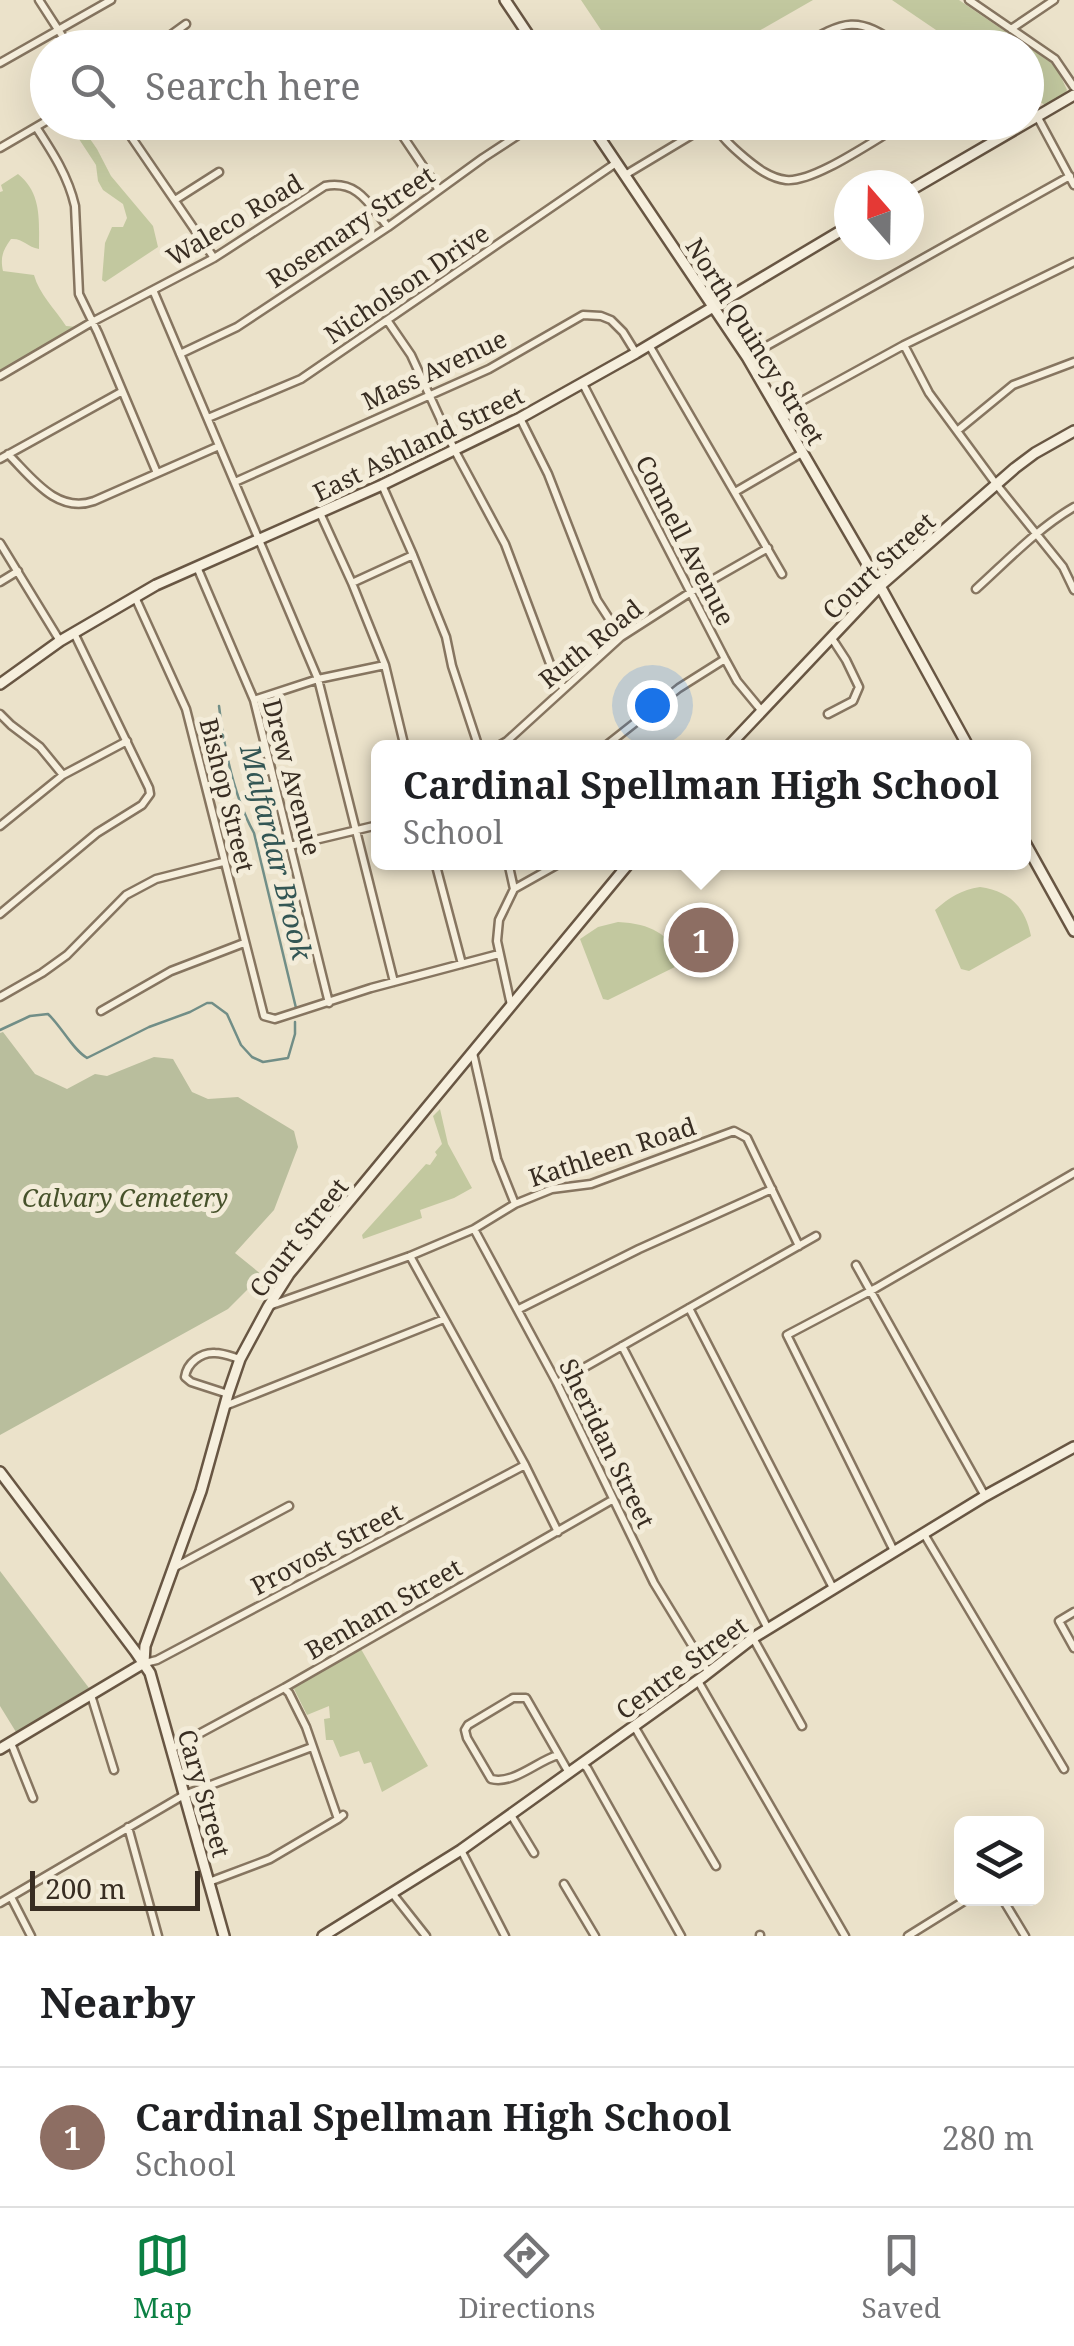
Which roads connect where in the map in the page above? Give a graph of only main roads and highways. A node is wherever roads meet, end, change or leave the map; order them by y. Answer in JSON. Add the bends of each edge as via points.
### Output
{"nodes":[{"id":1,"x":504,"y":0,"type":"edge"},
{"id":2,"x":525,"y":30,"type":"edge"},
{"id":3,"x":1074,"y":95,"type":"edge"},
{"id":4,"x":1044,"y":112,"type":"edge"},
{"id":5,"x":602,"y":140,"type":"edge"},
{"id":6,"x":989,"y":140,"type":"edge"},
{"id":7,"x":924,"y":181,"type":"edge"},
{"id":8,"x":834,"y":235,"type":"edge"},
{"id":9,"x":714,"y":306,"type":"junction"},
{"id":10,"x":1074,"y":431,"type":"edge"},
{"id":11,"x":880,"y":586,"type":"junction"},
{"id":12,"x":0,"y":684,"type":"edge"},
{"id":13,"x":734,"y":740,"type":"edge"},
{"id":14,"x":965,"y":740,"type":"edge"},
{"id":15,"x":1031,"y":855,"type":"edge"},
{"id":16,"x":623,"y":870,"type":"edge"},
{"id":17,"x":1074,"y":932,"type":"edge"},
{"id":18,"x":1074,"y":1447,"type":"edge"},
{"id":19,"x":0,"y":1472,"type":"edge"},
{"id":20,"x":149,"y":1636,"type":"junction"},
{"id":21,"x":128,"y":1642,"type":"junction"},
{"id":22,"x":144,"y":1663,"type":"junction"},
{"id":23,"x":0,"y":1749,"type":"edge"},
{"id":24,"x":224,"y":1936,"type":"edge"},
{"id":25,"x":323,"y":1936,"type":"edge"}],
"edges":[{"from":1,"to":2,"type":"main road"},
{"from":3,"to":4,"type":"main road"},
{"from":5,"to":9,"type":"main road","name":"North Quincy Street"},
{"from":6,"to":7,"type":"main road"},
{"from":8,"to":9,"type":"main road","name":"East Ashland Street"},
{"from":9,"to":11,"type":"main road","name":"North Quincy Street"},
{"from":9,"to":12,"type":"main road","name":"East Ashland Street","via":[[455,452],[136,596]]},
{"from":10,"to":11,"type":"main road","name":"Court Street","via":[[996,484]]},
{"from":11,"to":13,"type":"main road","name":"Court Street"},
{"from":11,"to":14,"type":"main road","name":"North Quincy Street"},
{"from":15,"to":17,"type":"main road"},
{"from":16,"to":20,"type":"main road","name":"Court Street","via":[[268,1307],[240,1359]]},
{"from":18,"to":25,"type":"main road","name":"Centre Street","via":[[753,1638],[461,1850]]},
{"from":19,"to":21,"type":"main road"},
{"from":20,"to":21,"type":"main road"},
{"from":20,"to":22,"type":"main road","name":"Court Street"},
{"from":21,"to":22,"type":"main road"},
{"from":22,"to":23,"type":"main road"},
{"from":22,"to":24,"type":"main road","name":"Cary Street"}]}
